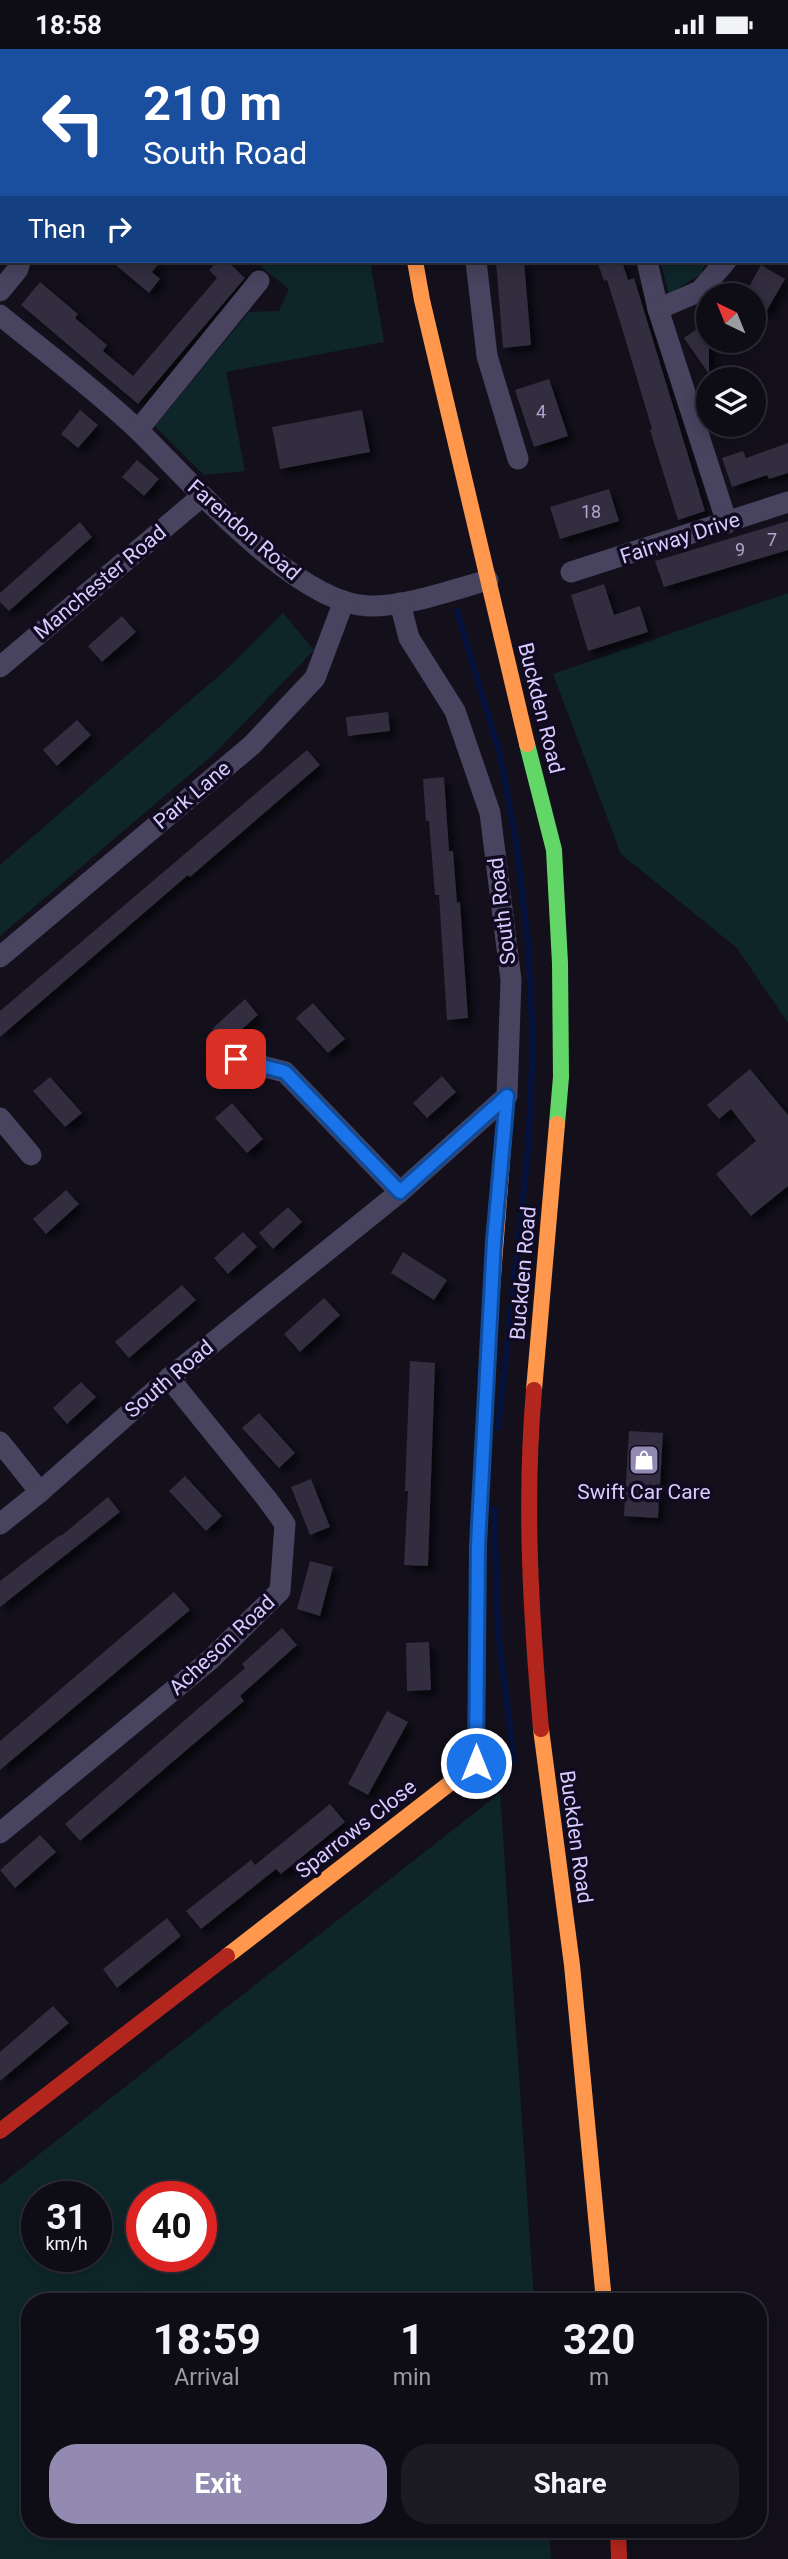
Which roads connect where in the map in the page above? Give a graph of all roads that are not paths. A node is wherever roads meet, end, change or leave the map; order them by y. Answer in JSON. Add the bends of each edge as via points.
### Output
{"nodes":[{"id":1,"x":20,"y":263,"type":"edge"},
{"id":2,"x":415,"y":263,"type":"edge"},
{"id":3,"x":476,"y":263,"type":"edge"},
{"id":4,"x":647,"y":263,"type":"edge"},
{"id":5,"x":724,"y":263,"type":"edge"},
{"id":6,"x":259,"y":281,"type":"dead end"},
{"id":7,"x":0,"y":291,"type":"edge"},
{"id":8,"x":658,"y":309,"type":"junction"},
{"id":9,"x":2,"y":319,"type":"edge"},
{"id":10,"x":138,"y":431,"type":"junction"},
{"id":11,"x":518,"y":459,"type":"dead end"},
{"id":12,"x":201,"y":497,"type":"junction"},
{"id":13,"x":788,"y":502,"type":"edge"},
{"id":14,"x":727,"y":523,"type":"junction"},
{"id":15,"x":571,"y":572,"type":"dead end"},
{"id":16,"x":488,"y":580,"type":"junction"},
{"id":17,"x":344,"y":601,"type":"junction"},
{"id":18,"x":400,"y":603,"type":"junction"},
{"id":19,"x":0,"y":667,"type":"edge"},
{"id":20,"x":0,"y":957,"type":"edge"},
{"id":21,"x":236,"y":1059,"type":"dead end"},
{"id":22,"x":507,"y":1096,"type":"junction"},
{"id":23,"x":0,"y":1118,"type":"edge"},
{"id":24,"x":31,"y":1155,"type":"dead end"},
{"id":25,"x":400,"y":1192,"type":"junction"},
{"id":26,"x":169,"y":1378,"type":"junction"},
{"id":27,"x":0,"y":1442,"type":"edge"},
{"id":28,"x":40,"y":1492,"type":"junction"},
{"id":29,"x":0,"y":1524,"type":"edge"},
{"id":30,"x":0,"y":1833,"type":"edge"},
{"id":31,"x":0,"y":2131,"type":"edge"},
{"id":32,"x":603,"y":2293,"type":"edge"},
{"id":33,"x":618,"y":2538,"type":"edge"},
{"id":34,"x":619,"y":2559,"type":"edge"}],
"edges":[{"from":1,"to":7,"type":"street"},
{"from":2,"to":16,"type":"main road","name":"Buckden Road"},
{"from":3,"to":11,"type":"street","via":[[487,356]]},
{"from":4,"to":8,"type":"street"},
{"from":5,"to":8,"type":"street","via":[[700,291]]},
{"from":6,"to":10,"type":"street"},
{"from":8,"to":14,"type":"street"},
{"from":9,"to":10,"type":"street","name":"Farendon Road"},
{"from":10,"to":12,"type":"street","name":"Farendon Road"},
{"from":12,"to":17,"type":"street","name":"Farendon Road","via":[[298,579]]},
{"from":12,"to":19,"type":"street","name":"Manchester Road"},
{"from":13,"to":14,"type":"street","name":"Fairway Drive"},
{"from":14,"to":15,"type":"street","name":"Fairway Drive"},
{"from":16,"to":18,"type":"street","name":"Farendon Road"},
{"from":16,"to":32,"type":"main road","name":"Buckden Road","via":[[554,849],[561,1077],[531,1419],[530,1599],[542,1747],[572,1965]]},
{"from":17,"to":18,"type":"street","name":"Farendon Road","via":[[368,606]]},
{"from":17,"to":20,"type":"street","name":"Park Lane","via":[[315,678],[253,744]]},
{"from":18,"to":22,"type":"street","name":"South Road","via":[[409,638],[455,711],[490,813],[510,980]]},
{"from":21,"to":25,"type":"street","via":[[285,1072]]},
{"from":22,"to":25,"type":"street","name":"South Road"},
{"from":22,"to":31,"type":"main road","name":"Sparrows Close","via":[[494,1241],[478,1545],[476,1763]]},
{"from":23,"to":24,"type":"street"},
{"from":25,"to":26,"type":"street","name":"South Road"},
{"from":26,"to":28,"type":"street","name":"South Road"},
{"from":26,"to":30,"type":"street","name":"Acheson Road","via":[[285,1524],[280,1591],[210,1660]]},
{"from":27,"to":28,"type":"street"},
{"from":28,"to":29,"type":"street","name":"South Road"},
{"from":33,"to":34,"type":"main road"}]}
